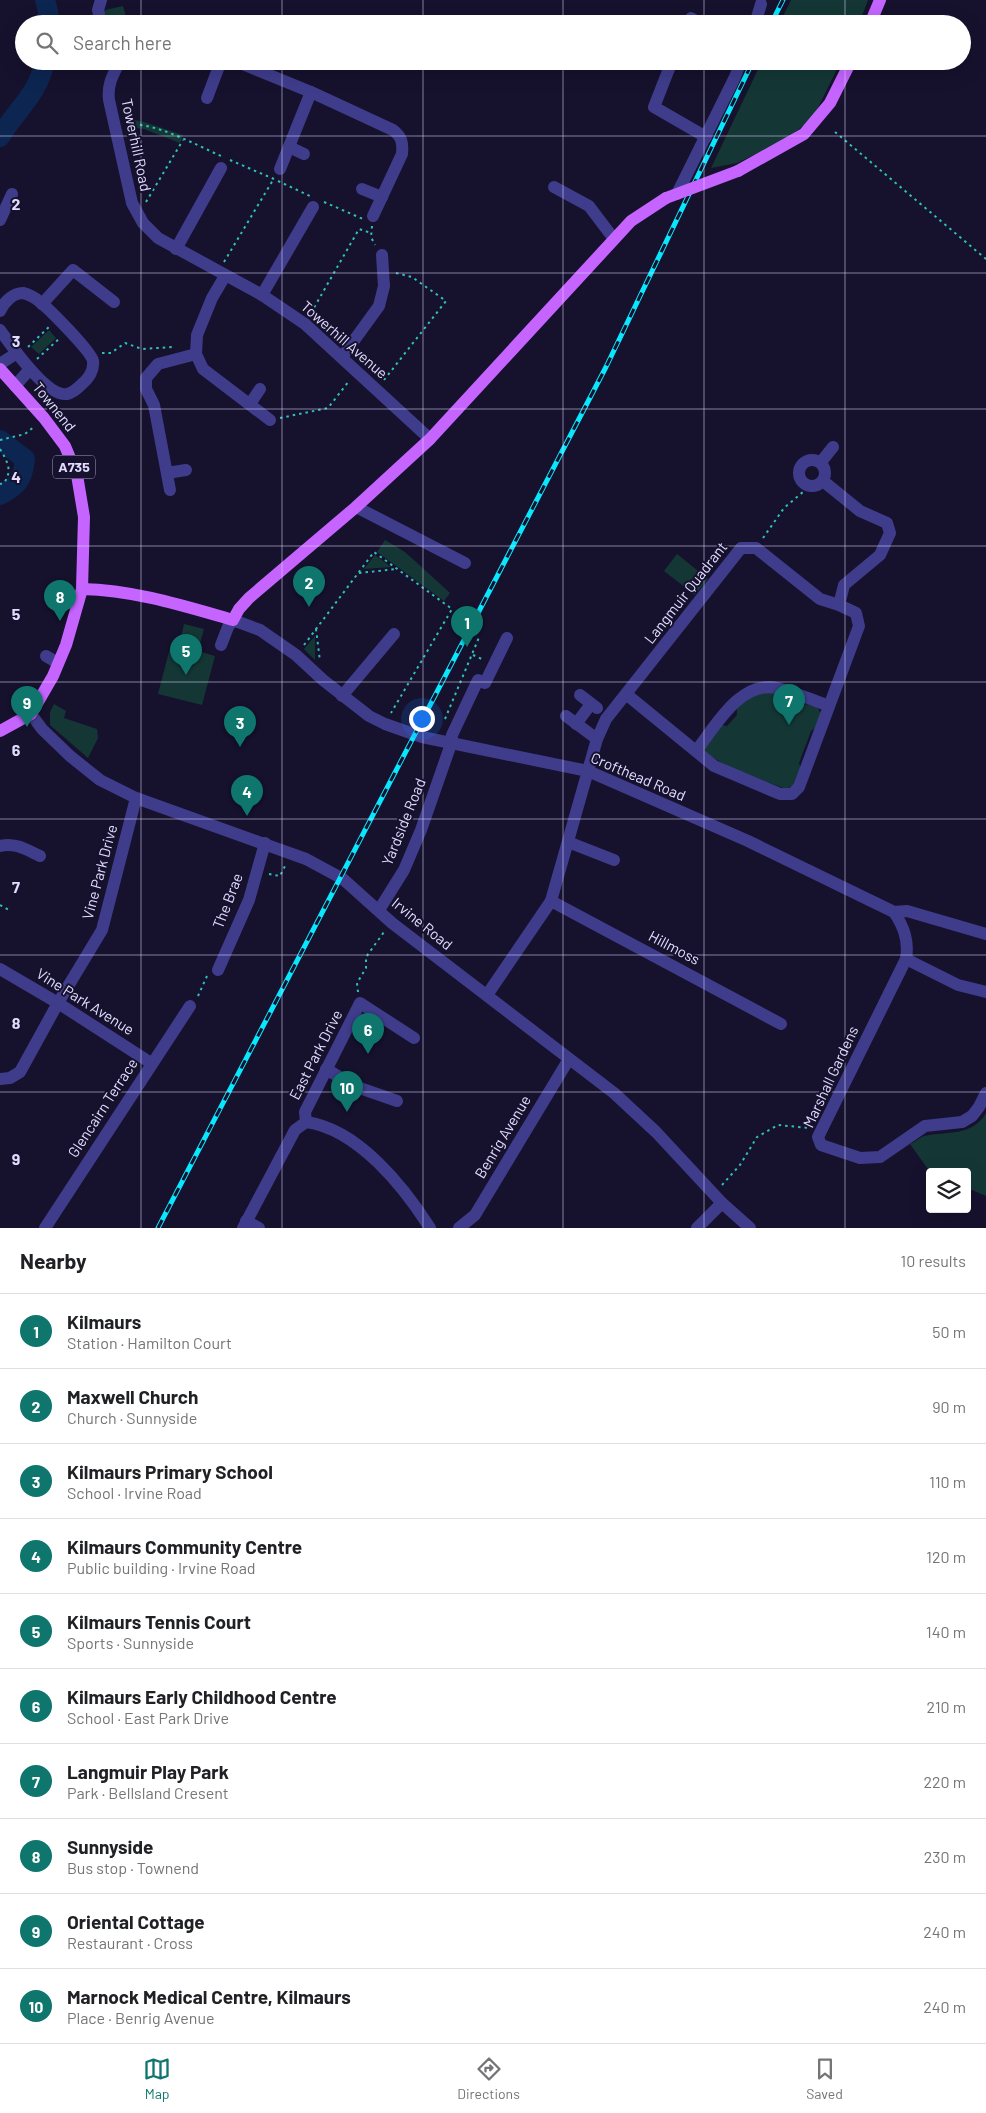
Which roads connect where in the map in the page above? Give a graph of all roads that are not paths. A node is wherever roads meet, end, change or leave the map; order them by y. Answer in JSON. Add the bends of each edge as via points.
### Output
{"nodes":[{"id":1,"x":101,"y":0,"type":"edge"},
{"id":2,"x":880,"y":0,"type":"edge"},
{"id":3,"x":761,"y":4,"type":"dead end"},
{"id":4,"x":99,"y":15,"type":"edge"},
{"id":5,"x":758,"y":15,"type":"edge"},
{"id":6,"x":874,"y":15,"type":"edge"},
{"id":7,"x":115,"y":70,"type":"edge"},
{"id":8,"x":218,"y":70,"type":"edge"},
{"id":9,"x":257,"y":70,"type":"edge"},
{"id":10,"x":668,"y":70,"type":"edge"},
{"id":11,"x":738,"y":70,"type":"edge"},
{"id":12,"x":846,"y":70,"type":"edge"},
{"id":13,"x":311,"y":92,"type":"junction"},
{"id":14,"x":207,"y":98,"type":"dead end"},
{"id":15,"x":706,"y":137,"type":"junction"},
{"id":16,"x":289,"y":147,"type":"junction"},
{"id":17,"x":304,"y":154,"type":"dead end"},
{"id":18,"x":221,"y":168,"type":"dead end"},
{"id":19,"x":277,"y":174,"type":"road end"},
{"id":20,"x":554,"y":187,"type":"dead end"},
{"id":21,"x":362,"y":188,"type":"dead end"},
{"id":22,"x":12,"y":194,"type":"dead end"},
{"id":23,"x":671,"y":196,"type":"junction"},
{"id":24,"x":382,"y":198,"type":"junction"},
{"id":25,"x":313,"y":207,"type":"dead end"},
{"id":26,"x":373,"y":216,"type":"road end"},
{"id":27,"x":0,"y":220,"type":"edge"},
{"id":28,"x":614,"y":240,"type":"junction"},
{"id":29,"x":176,"y":249,"type":"junction"},
{"id":30,"x":382,"y":256,"type":"road end"},
{"id":31,"x":221,"y":275,"type":"junction"},
{"id":32,"x":262,"y":295,"type":"junction"},
{"id":33,"x":114,"y":302,"type":"dead end"},
{"id":34,"x":42,"y":304,"type":"junction"},
{"id":35,"x":0,"y":311,"type":"edge"},
{"id":36,"x":0,"y":330,"type":"edge"},
{"id":37,"x":197,"y":349,"type":"junction"},
{"id":38,"x":18,"y":354,"type":"junction"},
{"id":39,"x":342,"y":357,"type":"junction"},
{"id":40,"x":0,"y":364,"type":"edge"},
{"id":41,"x":29,"y":368,"type":"junction"},
{"id":42,"x":0,"y":369,"type":"edge"},
{"id":43,"x":15,"y":386,"type":"junction"},
{"id":44,"x":260,"y":389,"type":"dead end"},
{"id":45,"x":250,"y":404,"type":"junction"},
{"id":46,"x":270,"y":420,"type":"road end"},
{"id":47,"x":430,"y":439,"type":"junction"},
{"id":48,"x":833,"y":447,"type":"dead end"},
{"id":49,"x":821,"y":462,"type":"junction"},
{"id":50,"x":186,"y":470,"type":"dead end"},
{"id":51,"x":167,"y":473,"type":"junction"},
{"id":52,"x":823,"y":481,"type":"junction"},
{"id":53,"x":170,"y":490,"type":"dead end"},
{"id":54,"x":356,"y":507,"type":"junction"},
{"id":55,"x":465,"y":563,"type":"dead end"},
{"id":56,"x":82,"y":589,"type":"junction"},
{"id":57,"x":839,"y":605,"type":"junction"},
{"id":58,"x":233,"y":620,"type":"junction"},
{"id":59,"x":394,"y":634,"type":"dead end"},
{"id":60,"x":508,"y":638,"type":"dead end"},
{"id":61,"x":221,"y":645,"type":"dead end"},
{"id":62,"x":46,"y":656,"type":"dead end"},
{"id":63,"x":58,"y":663,"type":"junction"},
{"id":64,"x":626,"y":694,"type":"junction"},
{"id":65,"x":580,"y":695,"type":"dead end"},
{"id":66,"x":342,"y":696,"type":"junction"},
{"id":67,"x":828,"y":706,"type":"junction"},
{"id":68,"x":31,"y":714,"type":"junction"},
{"id":69,"x":566,"y":716,"type":"dead end"},
{"id":70,"x":576,"y":724,"type":"junction"},
{"id":71,"x":2,"y":727,"type":"edge"},
{"id":72,"x":597,"y":739,"type":"junction"},
{"id":73,"x":451,"y":744,"type":"junction"},
{"id":74,"x":696,"y":751,"type":"junction"},
{"id":75,"x":588,"y":771,"type":"junction"},
{"id":76,"x":136,"y":798,"type":"junction"},
{"id":77,"x":568,"y":842,"type":"junction"},
{"id":78,"x":265,"y":843,"type":"junction"},
{"id":79,"x":0,"y":846,"type":"edge"},
{"id":80,"x":40,"y":856,"type":"dead end"},
{"id":81,"x":614,"y":860,"type":"dead end"},
{"id":82,"x":551,"y":901,"type":"junction"},
{"id":83,"x":379,"y":910,"type":"junction"},
{"id":84,"x":894,"y":912,"type":"junction"},
{"id":85,"x":986,"y":934,"type":"edge"},
{"id":86,"x":906,"y":959,"type":"junction"},
{"id":87,"x":0,"y":969,"type":"edge"},
{"id":88,"x":218,"y":970,"type":"road end"},
{"id":89,"x":986,"y":992,"type":"edge"},
{"id":90,"x":487,"y":995,"type":"junction"},
{"id":91,"x":58,"y":1003,"type":"junction"},
{"id":92,"x":190,"y":1006,"type":"road end"},
{"id":93,"x":781,"y":1024,"type":"dead end"},
{"id":94,"x":414,"y":1038,"type":"dead end"},
{"id":95,"x":569,"y":1060,"type":"junction"},
{"id":96,"x":151,"y":1062,"type":"junction"},
{"id":97,"x":326,"y":1069,"type":"junction"},
{"id":98,"x":0,"y":1080,"type":"edge"},
{"id":99,"x":986,"y":1093,"type":"edge"},
{"id":100,"x":397,"y":1101,"type":"dead end"},
{"id":101,"x":306,"y":1122,"type":"junction"},
{"id":102,"x":718,"y":1199,"type":"junction"},
{"id":103,"x":245,"y":1224,"type":"edge"},
{"id":104,"x":46,"y":1228,"type":"edge"},
{"id":105,"x":259,"y":1228,"type":"edge"},
{"id":106,"x":430,"y":1228,"type":"edge"},
{"id":107,"x":459,"y":1228,"type":"edge"},
{"id":108,"x":698,"y":1228,"type":"edge"},
{"id":109,"x":750,"y":1228,"type":"edge"}],
"edges":[{"from":1,"to":4,"type":"street"},
{"from":2,"to":6,"type":"main road"},
{"from":3,"to":5,"type":"street"},
{"from":7,"to":29,"type":"street","name":"Towerhill Road","via":[[108,89],[132,203],[143,223]]},
{"from":8,"to":14,"type":"street"},
{"from":9,"to":13,"type":"street"},
{"from":10,"to":15,"type":"street","via":[[654,107]]},
{"from":11,"to":15,"type":"street"},
{"from":12,"to":23,"type":"main road","bridge":true,"via":[[830,103],[804,134],[738,171]]},
{"from":13,"to":16,"type":"street"},
{"from":13,"to":24,"type":"street","via":[[400,135],[402,154]]},
{"from":15,"to":23,"type":"street"},
{"from":16,"to":17,"type":"street"},
{"from":16,"to":19,"type":"street"},
{"from":18,"to":29,"type":"street"},
{"from":20,"to":28,"type":"street","via":[[589,206]]},
{"from":21,"to":24,"type":"street"},
{"from":22,"to":27,"type":"street"},
{"from":23,"to":28,"type":"main road","via":[[631,222]]},
{"from":24,"to":26,"type":"street"},
{"from":25,"to":32,"type":"street"},
{"from":28,"to":47,"type":"main road"},
{"from":29,"to":31,"type":"street","name":"Towerhill Avenue"},
{"from":30,"to":39,"type":"street","via":[[384,286],[379,306]]},
{"from":31,"to":32,"type":"street","name":"Towerhill Avenue"},
{"from":31,"to":37,"type":"street","via":[[197,335]]},
{"from":32,"to":39,"type":"street","name":"Towerhill Avenue","via":[[305,324]]},
{"from":33,"to":34,"type":"street","via":[[73,270]]},
{"from":34,"to":35,"type":"street","via":[[24,293],[12,297]]},
{"from":34,"to":41,"type":"street","via":[[90,353],[93,368],[85,382],[65,395],[51,389]]},
{"from":36,"to":38,"type":"street"},
{"from":37,"to":45,"type":"street","via":[[203,369]]},
{"from":37,"to":51,"type":"street","via":[[158,364],[146,378]]},
{"from":38,"to":40,"type":"street"},
{"from":38,"to":41,"type":"street"},
{"from":39,"to":47,"type":"street","name":"Towerhill Avenue"},
{"from":41,"to":43,"type":"street"},
{"from":42,"to":43,"type":"main road","name":"Townend","number":"A735"},
{"from":43,"to":56,"type":"main road","name":"Townend","number":"A735","via":[[65,446],[77,475],[84,517]]},
{"from":44,"to":45,"type":"street"},
{"from":45,"to":46,"type":"street"},
{"from":47,"to":54,"type":"main road"},
{"from":48,"to":49,"type":"street"},
{"from":49,"to":52,"type":"street","via":[[826,471]]},
{"from":49,"to":52,"type":"street","via":[[806,460],[799,469],[801,480],[810,486]]},
{"from":50,"to":51,"type":"street"},
{"from":51,"to":53,"type":"street"},
{"from":52,"to":57,"type":"street","via":[[860,511],[887,524],[890,533],[880,556],[844,586]]},
{"from":54,"to":55,"type":"street"},
{"from":54,"to":58,"type":"main road","via":[[249,598]]},
{"from":56,"to":58,"type":"main road","via":[[164,600]]},
{"from":56,"to":63,"type":"main road","number":"A735"},
{"from":57,"to":64,"type":"street","name":"Langmuir Quadrant","via":[[820,599],[756,548],[741,548]]},
{"from":57,"to":67,"type":"street","via":[[856,614],[859,626]]},
{"from":58,"to":61,"type":"street"},
{"from":58,"to":66,"type":"street","name":"Crofthead Road","via":[[260,630],[296,655]]},
{"from":59,"to":66,"type":"street"},
{"from":60,"to":73,"type":"street","name":"Yardside Road","via":[[485,683],[478,680],[452,735]]},
{"from":62,"to":63,"type":"street"},
{"from":63,"to":68,"type":"main road","number":"A735"},
{"from":64,"to":72,"type":"street","name":"Langmuir Quadrant","via":[[606,719]]},
{"from":64,"to":74,"type":"street"},
{"from":65,"to":70,"type":"street","via":[[594,706]]},
{"from":66,"to":73,"type":"street","name":"Crofthead Road","via":[[385,724]]},
{"from":67,"to":74,"type":"street","via":[[776,688],[756,689],[735,702]]},
{"from":67,"to":74,"type":"street","via":[[799,787],[792,794],[780,794],[714,766]]},
{"from":68,"to":71,"type":"main road"},
{"from":68,"to":76,"type":"street","name":"Irvine Road","via":[[70,756],[100,780]]},
{"from":69,"to":70,"type":"street"},
{"from":70,"to":72,"type":"street"},
{"from":72,"to":75,"type":"street","name":"Langmuir Quadrant"},
{"from":73,"to":75,"type":"street","name":"Crofthead Road"},
{"from":73,"to":83,"type":"street","name":"Yardside Road","via":[[404,870]]},
{"from":75,"to":77,"type":"street"},
{"from":75,"to":84,"type":"street","name":"Crofthead Road","via":[[748,841]]},
{"from":76,"to":78,"type":"street","name":"Irvine Road"},
{"from":76,"to":91,"type":"street","name":"Vine Park Drive","via":[[102,930]]},
{"from":77,"to":81,"type":"street"},
{"from":77,"to":82,"type":"street"},
{"from":78,"to":83,"type":"street","name":"Irvine Road","via":[[306,859],[343,879]]},
{"from":78,"to":88,"type":"street","name":"The Brae","via":[[249,900]]},
{"from":79,"to":80,"type":"street","via":[[19,845]]},
{"from":82,"to":90,"type":"street"},
{"from":82,"to":93,"type":"street","name":"Hillmoss"},
{"from":83,"to":90,"type":"street","name":"Irvine Road"},
{"from":84,"to":85,"type":"street","via":[[907,911]]},
{"from":84,"to":86,"type":"street","name":"Marshall Gardens","via":[[904,928],[908,950]]},
{"from":86,"to":89,"type":"street","via":[[958,985]]},
{"from":86,"to":99,"type":"street","name":"Marshall Gardens","via":[[821,1130],[818,1137],[821,1145],[860,1158],[880,1156],[924,1126],[962,1122],[980,1107]]},
{"from":87,"to":91,"type":"street","name":"Vine Park Avenue"},
{"from":90,"to":95,"type":"street","name":"Irvine Road"},
{"from":91,"to":96,"type":"street","name":"Vine Park Avenue"},
{"from":91,"to":98,"type":"street","name":"Vine Park Drive","via":[[20,1072]]},
{"from":92,"to":96,"type":"street","name":"Glencairn Terrace"},
{"from":94,"to":97,"type":"street","name":"East Park Drive","via":[[360,1003]]},
{"from":95,"to":102,"type":"street","name":"Irvine Road","via":[[614,1093],[650,1126]]},
{"from":95,"to":107,"type":"street","name":"Benrig Avenue","via":[[475,1215]]},
{"from":96,"to":104,"type":"street","name":"Glencairn Terrace"},
{"from":97,"to":100,"type":"street","via":[[354,1086]]},
{"from":97,"to":101,"type":"street","name":"East Park Drive","via":[[305,1112]]},
{"from":101,"to":103,"type":"street","name":"East Park Drive","via":[[295,1130]]},
{"from":101,"to":106,"type":"street","via":[[321,1124],[364,1150],[383,1167]]},
{"from":102,"to":108,"type":"street"},
{"from":102,"to":109,"type":"street","name":"Irvine Road"},
{"from":103,"to":105,"type":"street"}]}
